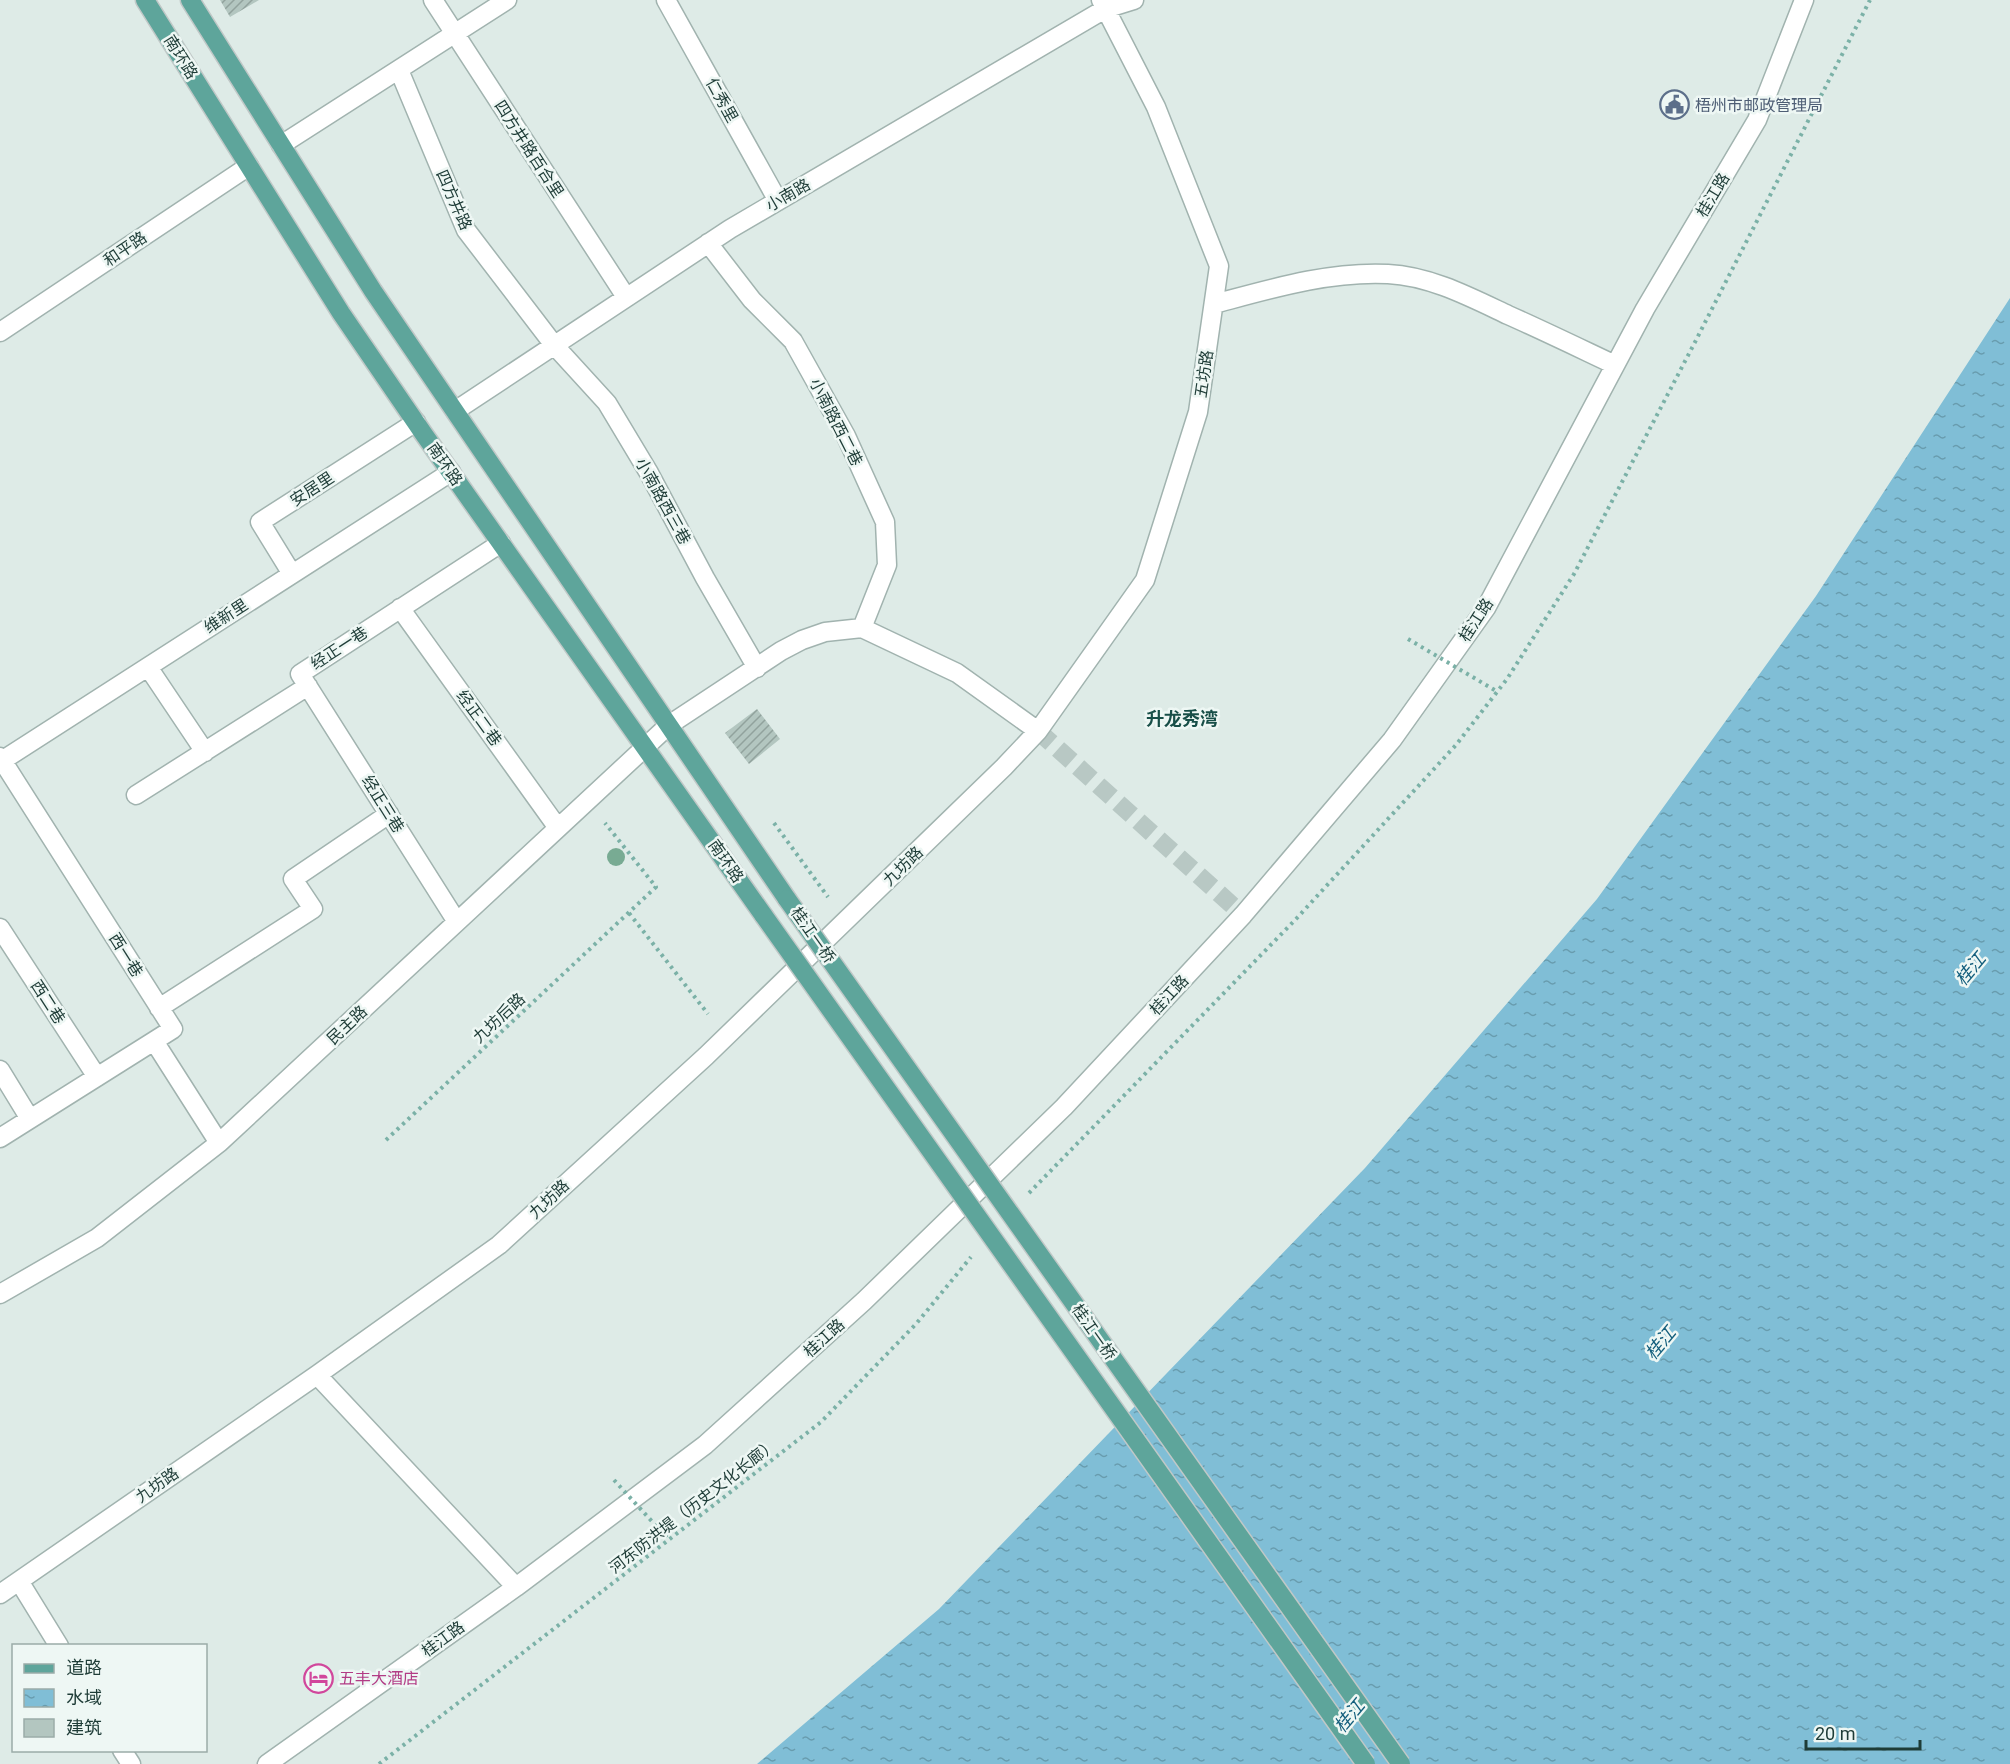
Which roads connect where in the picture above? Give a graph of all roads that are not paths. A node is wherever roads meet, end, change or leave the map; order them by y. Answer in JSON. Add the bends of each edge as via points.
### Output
{"nodes":[{"id":1,"x":145,"y":0,"type":"edge"},
{"id":2,"x":190,"y":0,"type":"edge"},
{"id":3,"x":433,"y":0,"type":"edge"},
{"id":4,"x":507,"y":0,"type":"edge"},
{"id":5,"x":666,"y":0,"type":"edge"},
{"id":6,"x":1134,"y":0,"type":"edge"},
{"id":7,"x":1804,"y":0,"type":"edge"},
{"id":8,"x":1103,"y":5,"type":"edge"},
{"id":9,"x":454,"y":34,"type":"junction"},
{"id":10,"x":399,"y":70,"type":"junction"},
{"id":11,"x":281,"y":145,"type":"junction"},
{"id":12,"x":249,"y":166,"type":"junction"},
{"id":13,"x":778,"y":201,"type":"junction"},
{"id":14,"x":708,"y":243,"type":"junction"},
{"id":15,"x":626,"y":297,"type":"junction"},
{"id":16,"x":1214,"y":304,"type":"junction"},
{"id":17,"x":0,"y":332,"type":"edge"},
{"id":18,"x":554,"y":345,"type":"junction"},
{"id":19,"x":1615,"y":365,"type":"junction"},
{"id":20,"x":454,"y":411,"type":"junction"},
{"id":21,"x":416,"y":422,"type":"junction"},
{"id":22,"x":451,"y":472,"type":"junction"},
{"id":23,"x":501,"y":543,"type":"junction"},
{"id":24,"x":292,"y":574,"type":"junction"},
{"id":25,"x":400,"y":608,"type":"junction"},
{"id":26,"x":862,"y":628,"type":"junction"},
{"id":27,"x":148,"y":667,"type":"junction"},
{"id":28,"x":756,"y":668,"type":"junction"},
{"id":29,"x":308,"y":686,"type":"junction"},
{"id":30,"x":669,"y":725,"type":"junction"},
{"id":31,"x":1038,"y":731,"type":"junction"},
{"id":32,"x":645,"y":747,"type":"junction"},
{"id":33,"x":205,"y":752,"type":"junction"},
{"id":34,"x":1,"y":760,"type":"edge"},
{"id":35,"x":136,"y":795,"type":"dead end"},
{"id":36,"x":389,"y":814,"type":"junction"},
{"id":37,"x":558,"y":828,"type":"junction"},
{"id":38,"x":787,"y":899,"type":"joint"},
{"id":39,"x":764,"y":915,"type":"joint"},
{"id":40,"x":457,"y":922,"type":"junction"},
{"id":41,"x":0,"y":928,"type":"edge"},
{"id":42,"x":159,"y":1008,"type":"junction"},
{"id":43,"x":154,"y":1041,"type":"junction"},
{"id":44,"x":0,"y":1070,"type":"edge"},
{"id":45,"x":97,"y":1077,"type":"junction"},
{"id":46,"x":30,"y":1119,"type":"junction"},
{"id":47,"x":0,"y":1138,"type":"edge"},
{"id":48,"x":219,"y":1143,"type":"junction"},
{"id":49,"x":0,"y":1294,"type":"edge"},
{"id":50,"x":317,"y":1375,"type":"junction"},
{"id":51,"x":19,"y":1581,"type":"junction"},
{"id":52,"x":516,"y":1587,"type":"junction"},
{"id":53,"x":0,"y":1594,"type":"edge"},
{"id":54,"x":58,"y":1644,"type":"edge"},
{"id":55,"x":267,"y":1764,"type":"edge"},
{"id":56,"x":1366,"y":1764,"type":"edge"},
{"id":57,"x":1401,"y":1764,"type":"edge"}],
"edges":[{"from":1,"to":12,"type":"main road","name":"南环路"},
{"from":2,"to":11,"type":"main road","name":"南环路"},
{"from":3,"to":9,"type":"street","name":"四方井路百合里"},
{"from":4,"to":9,"type":"street"},
{"from":5,"to":13,"type":"street","name":"仁秀里"},
{"from":6,"to":8,"type":"street","name":"小南路"},
{"from":7,"to":19,"type":"street","name":"桂江路","via":[[1757,120]]},
{"from":8,"to":13,"type":"street","name":"小南路"},
{"from":8,"to":16,"type":"street","name":"五坊路","via":[[1156,107],[1219,266]]},
{"from":9,"to":10,"type":"street"},
{"from":9,"to":15,"type":"street","name":"四方井路百合里"},
{"from":10,"to":11,"type":"street"},
{"from":10,"to":18,"type":"street","name":"四方井路","via":[[466,230]]},
{"from":11,"to":20,"type":"main road","name":"南环路"},
{"from":12,"to":17,"type":"street","name":"和平路"},
{"from":12,"to":21,"type":"main road","name":"南环路","via":[[341,313]]},
{"from":13,"to":14,"type":"street","name":"小南路"},
{"from":14,"to":15,"type":"street","name":"小南路"},
{"from":14,"to":26,"type":"street","name":"小南路西二巷","via":[[752,300],[793,341],[846,436],[885,522],[887,565]]},
{"from":15,"to":18,"type":"street","name":"小南路"},
{"from":16,"to":19,"type":"street","via":[[1278,286],[1352,274],[1390,274],[1427,280]]},
{"from":16,"to":31,"type":"street","name":"五坊路","via":[[1198,412],[1145,580]]},
{"from":18,"to":20,"type":"street","name":"小南路"},
{"from":18,"to":28,"type":"street","name":"小南路西三巷","via":[[607,403]]},
{"from":19,"to":52,"type":"street","name":"桂江路","via":[[1486,608],[1392,740],[1243,915],[1064,1107],[864,1301],[705,1445]]},
{"from":20,"to":30,"type":"main road","name":"南环路"},
{"from":21,"to":22,"type":"main road","name":"南环路"},
{"from":21,"to":24,"type":"street","name":"安居里","via":[[260,522]]},
{"from":22,"to":23,"type":"main road","name":"南环路"},
{"from":22,"to":24,"type":"street","name":"维新里"},
{"from":23,"to":25,"type":"street","name":"经正一巷"},
{"from":23,"to":32,"type":"main road","name":"南环路"},
{"from":24,"to":27,"type":"street","name":"维新里"},
{"from":25,"to":29,"type":"street","name":"经正一巷","via":[[300,674]]},
{"from":25,"to":37,"type":"street","name":"经正二巷"},
{"from":26,"to":28,"type":"street","name":"民主路","via":[[825,632],[802,640]]},
{"from":26,"to":31,"type":"street","via":[[957,673]]},
{"from":27,"to":33,"type":"street"},
{"from":27,"to":34,"type":"street","name":"维新里"},
{"from":28,"to":30,"type":"street","name":"民主路"},
{"from":29,"to":33,"type":"street","name":"经正一巷"},
{"from":29,"to":36,"type":"street","name":"经正三巷"},
{"from":30,"to":32,"type":"street","name":"民主路"},
{"from":30,"to":38,"type":"main road","name":"南环路"},
{"from":31,"to":50,"type":"street","name":"九坊路","via":[[725,1037],[499,1245]]},
{"from":32,"to":37,"type":"street","name":"民主路"},
{"from":32,"to":39,"type":"main road","name":"南环路"},
{"from":33,"to":35,"type":"street","name":"经正一巷"},
{"from":34,"to":42,"type":"street","name":"西一巷"},
{"from":36,"to":40,"type":"street","name":"经正三巷"},
{"from":36,"to":42,"type":"street","via":[[293,879],[313,909]]},
{"from":37,"to":40,"type":"street","name":"民主路"},
{"from":38,"to":57,"type":"main road","name":"桂江一桥","bridge":true},
{"from":39,"to":56,"type":"main road","name":"桂江一桥","bridge":true},
{"from":40,"to":48,"type":"street","name":"民主路"},
{"from":41,"to":45,"type":"street","name":"西二巷"},
{"from":42,"to":43,"type":"street","name":"西一巷","via":[[173,1029]]},
{"from":43,"to":45,"type":"street"},
{"from":43,"to":48,"type":"street"},
{"from":44,"to":46,"type":"street"},
{"from":45,"to":46,"type":"street"},
{"from":46,"to":47,"type":"street"},
{"from":48,"to":49,"type":"street","name":"民主路","via":[[97,1238]]},
{"from":50,"to":51,"type":"street","name":"九坊路"},
{"from":50,"to":52,"type":"street"},
{"from":51,"to":53,"type":"street","name":"九坊路"},
{"from":51,"to":54,"type":"street"},
{"from":52,"to":55,"type":"street","name":"桂江路"}]}
